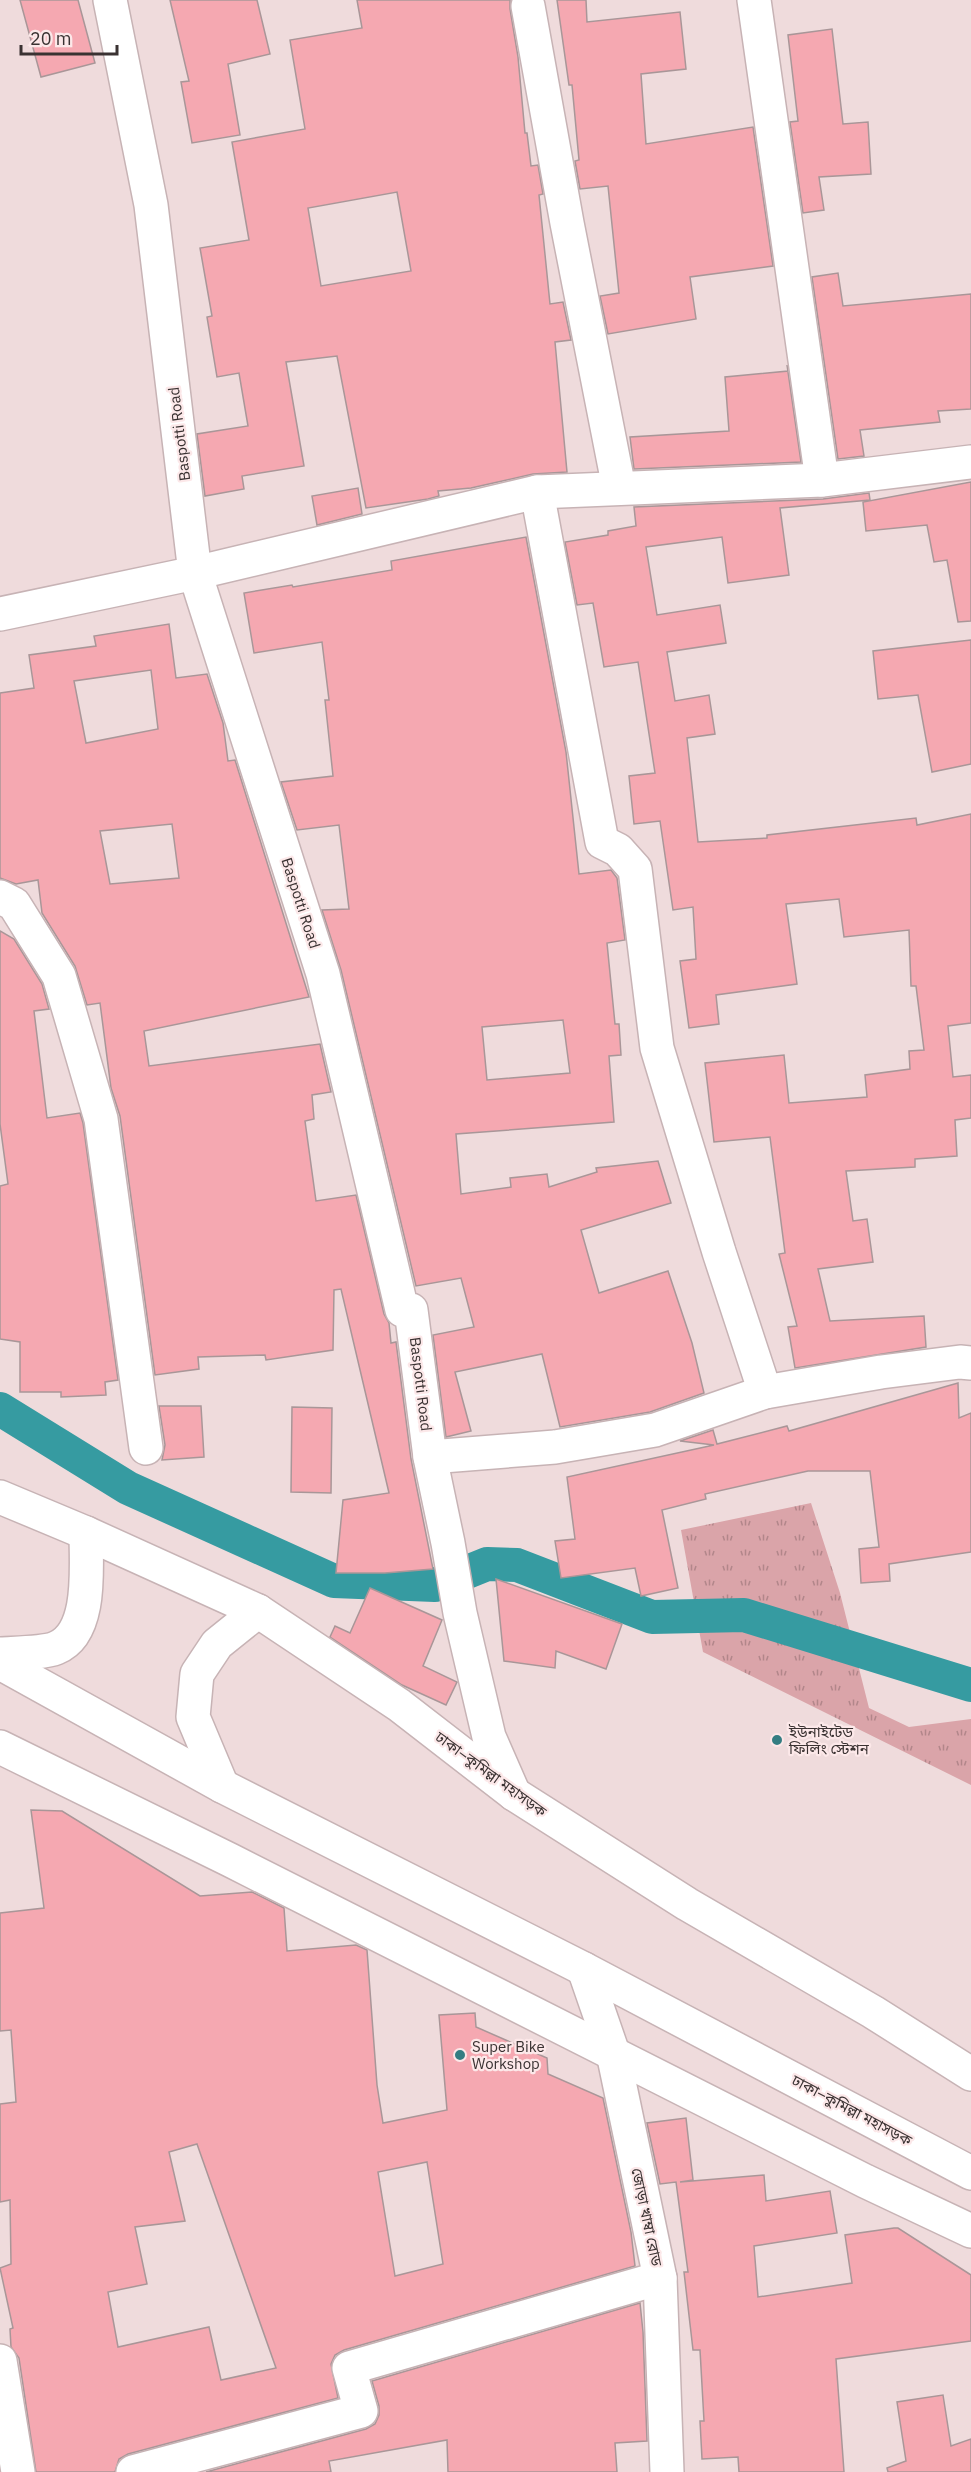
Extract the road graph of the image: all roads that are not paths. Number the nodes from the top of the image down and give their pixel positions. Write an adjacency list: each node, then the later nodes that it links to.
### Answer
1 (110, 0): 8 (main road, Baspotti Road)
2 (754, 0): 5 (main road)
3 (528, 6): 6 (main road)
4 (971, 462): 5 (main road)
5 (822, 480): 6 (main road)
6 (619, 488): 7 (main road)
7 (537, 492): 8 (main road); 12 (main road)
8 (195, 573): 9 (main road); 14 (main road, Baspotti Road)
9 (0, 614)
10 (0, 897): 13 (main road)
11 (971, 1363): 12 (main road)
12 (765, 1392): 14 (main road)
13 (146, 1449)
14 (430, 1456): 22 (main road, Baspotti Road)
15 (0, 1497): 16 (main road, ঢাকা–কুমিল্লা মহাসড়ক)
16 (86, 1533): 17 (main road, ঢাকা–কুমিল্লা মহাসড়ক); 18 (main road)
17 (258, 1611): 21 (main road); 22 (main road, ঢাকা–কুমিল্লা মহাসড়ক)
18 (0, 1654)
19 (0, 1663): 21 (main road, ঢাকা–কুমিল্লা মহাসড়ক)
20 (0, 1747): 24 (main road)
21 (222, 1786): 23 (main road, ঢাকা–কুমিল্লা মহাসড়ক)
22 (514, 1794): 25 (main road, ঢাকা–কুমিল্লা মহাসড়ক)
23 (584, 1969): 24 (main road, জোড়া খাম্বা রোড); 26 (main road, ঢাকা–কুমিল্লা মহাসড়ক)
24 (613, 2053): 27 (main road); 28 (main road, জোড়া খাম্বা রোড)
25 (971, 2074)
26 (971, 2173)
27 (971, 2231)
28 (660, 2278): 31 (main road); 32 (main road, জোড়া খাম্বা রোড)
29 (0, 2361): 30 (main road)
30 (18, 2472)
31 (133, 2472)
32 (667, 2472)

